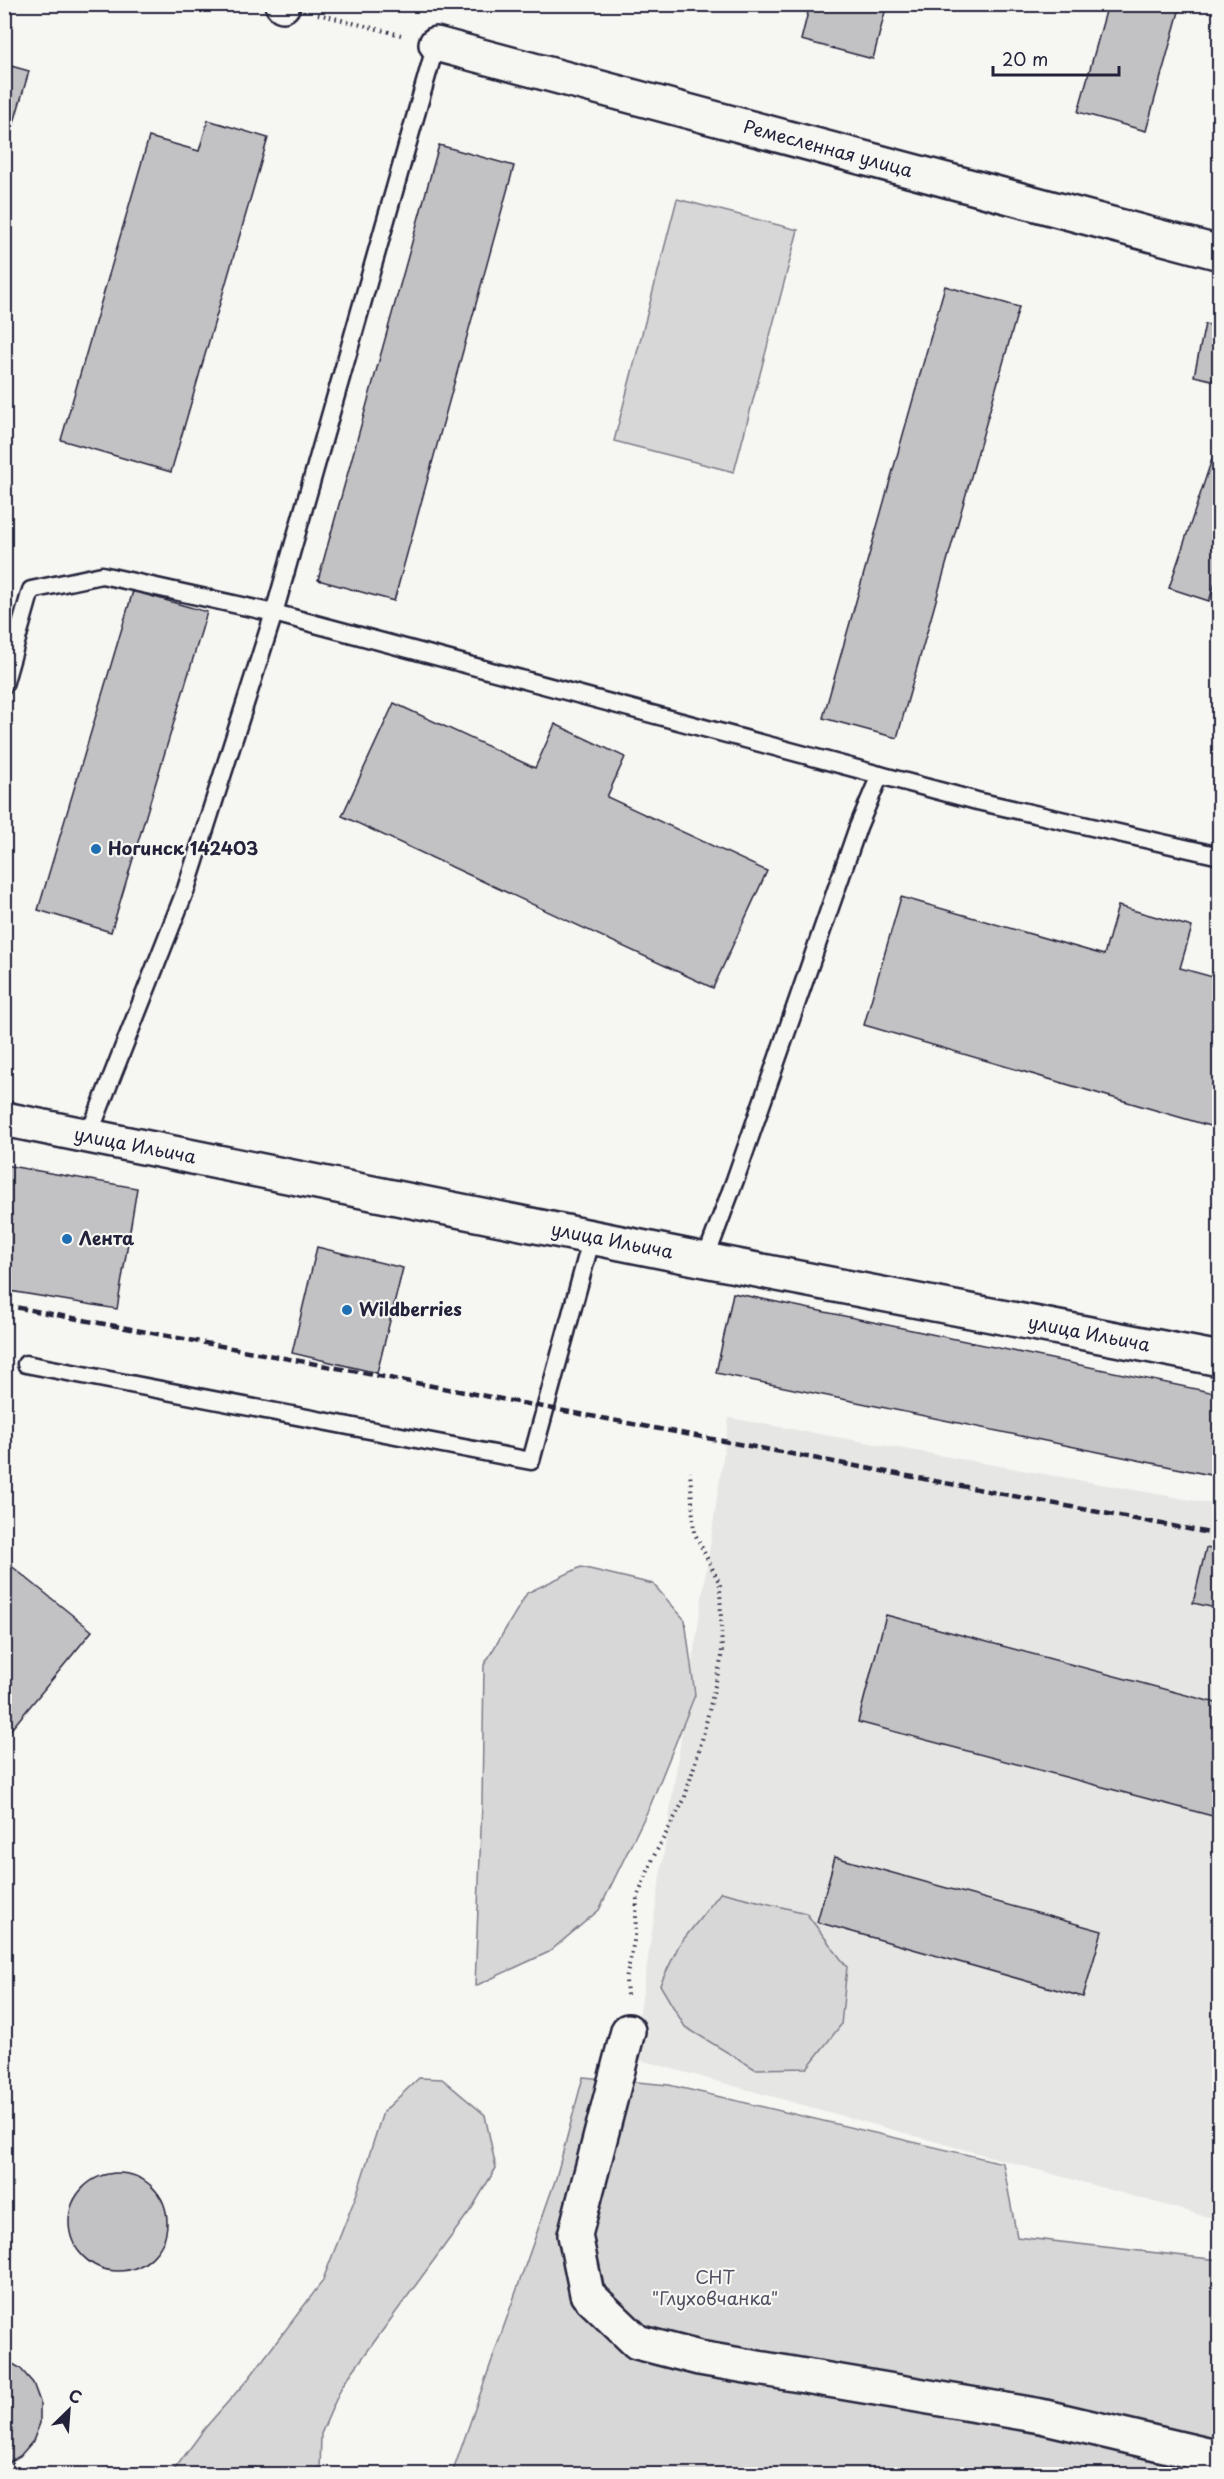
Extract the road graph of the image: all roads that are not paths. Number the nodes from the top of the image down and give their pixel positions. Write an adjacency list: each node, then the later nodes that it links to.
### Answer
1 (436, 44): 2 (street, Ремесленная улица); 3 (lane)
2 (1220, 253)
3 (274, 613): 4 (lane); 5 (lane); 8 (lane)
4 (4, 685)
5 (880, 775): 6 (lane); 10 (lane)
6 (1220, 856)
7 (4, 1119): 8 (street, улица Ильича)
8 (88, 1137): 9 (street, улица Ильича)
9 (592, 1237): 10 (street, улица Ильича); 12 (lane)
10 (705, 1260): 11 (street, улица Ильича)
11 (1220, 1359)
12 (26, 1364)
13 (628, 2031): 14 (street)
14 (1220, 2458)

